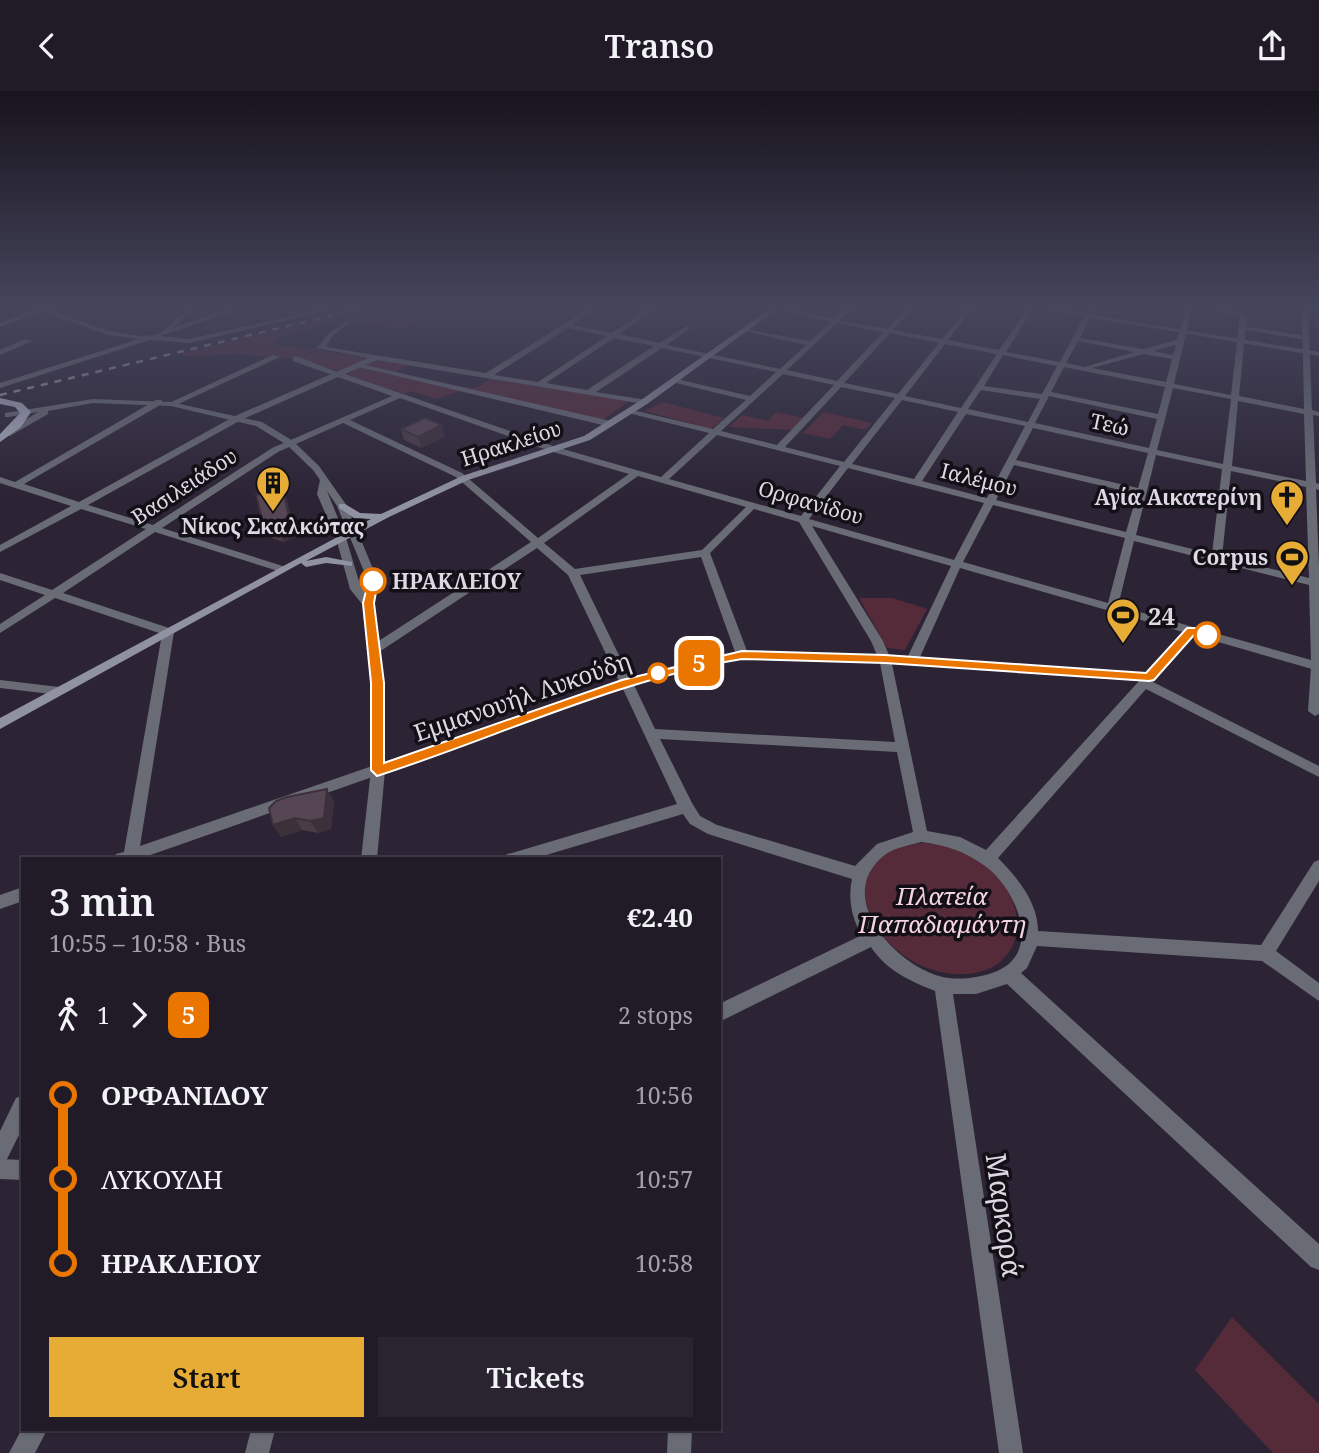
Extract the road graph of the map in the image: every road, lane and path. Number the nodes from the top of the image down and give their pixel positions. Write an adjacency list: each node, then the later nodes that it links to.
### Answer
1 (42, 373): 27 (street)
2 (240, 373): 39 (street)
3 (334, 373): 21 (street, Ορφανίδου)
4 (341, 373): 21 (street)
5 (391, 373): 48 (street)
6 (465, 373): 22 (street)
7 (492, 373): 22 (street)
8 (557, 373): 24 (street)
9 (619, 373): 29 (street)
10 (685, 373): 23 (main road, Ηρακλείου)
11 (781, 373): 34 (street)
12 (790, 373): 25 (street, Τεώ)
13 (850, 373): 25 (street)
14 (919, 373): 32 (street)
15 (987, 373): 28 (street)
16 (1058, 373): 31 (street)
17 (1102, 373): 26 (street)
18 (1173, 373): 26 (street)
19 (1238, 373): 33 (street)
20 (1309, 373): 44 (street)
21 (338, 374): 30 (street, Ορφανίδου); 46 (street)
22 (487, 376): 24 (street)
23 (675, 380): 34 (street); 37 (main road, Ηρακλείου)
24 (540, 384): 29 (street)
25 (839, 384): 32 (street, Τεώ); 54 (street)
26 (1169, 385): 33 (street); 45 (street)
27 (0, 386)
28 (978, 387): 31 (street); 41 (street)
29 (590, 392): 37 (street)
30 (400, 395): 47 (street, Βασιλειάδου); 53 (street, Ορφανίδου)
31 (1045, 395): 45 (street); 49 (street)
32 (900, 397): 41 (street, Τεώ); 57 (street)
33 (1236, 398): 44 (street); 58 (street)
34 (752, 399): 51 (street)
35 (0, 401): 40 (main road)
36 (159, 402): 38 (street); 39 (street); 40 (street); 65 (street)
37 (644, 402): 42 (main road, Ηρακλείου)
38 (68, 404): 40 (street); 50 (street)
39 (171, 404): 46 (street)
40 (25, 410): 43 (street); 50 (main road)
41 (963, 410): 49 (street, Τεώ); 64 (street)
42 (631, 411): 48 (main road, Ηρακλείου); 51 (street, Ιαλέμου)
43 (5, 412): 50 (main road)
44 (1314, 413): 66 (street)
45 (1161, 417): 55 (street)
46 (238, 418): 52 (street); 70 (street)
47 (343, 420): 52 (street, Βασιλειάδου); 60 (street)
48 (611, 424): 53 (main road, Ηρακλείου)
49 (1029, 425): 55 (street, Τεώ); 56 (street)
50 (2, 433)
51 (715, 434): 54 (street, Ιαλέμου); 62 (street)
52 (290, 443): 63 (street); 75 (street, Βασιλειάδου)
53 (554, 449): 59 (street, Ορφανίδου); 60 (main road, Ηρακλείου)
54 (778, 449): 57 (street, Ιαλέμου)
55 (1152, 451): 58 (street, Τεώ); 67 (street)
56 (1010, 461): 67 (street); 69 (street)
57 (846, 465): 64 (street, Ιαλέμου); 74 (street)
58 (1228, 468): 66 (street, Τεώ); 82 (street)
59 (636, 473): 62 (street, Ορφανίδου); 79 (street)
60 (461, 479): 68 (main road, Ηρακλείου); 79 (street)
61 (0, 480): 65 (street)
62 (663, 480): 72 (street, Ορφανίδου)
63 (324, 481): 71 (street); 78 (street)
64 (916, 483): 69 (street, Ιαλέμου)
65 (16, 485): 70 (street)
66 (1315, 487): 89 (street)
67 (1142, 492): 77 (street)
68 (432, 494): 73 (main road, Ηρακλείου); 76 (main road, Ηρακλείου)
69 (989, 502): 77 (street, Ιαλέμου); 85 (street)
70 (80, 505): 75 (street); 80 (street)
71 (342, 506): 73 (main road); 76 (street)
72 (752, 506): 74 (street, Ορφανίδου); 81 (street)
73 (386, 515): 76 (main road, Ηρακλείου)
74 (803, 520): 85 (street, Ορφανίδου); 99 (street)
75 (153, 528): 86 (street); 90 (street, Βασιλειάδου)
76 (355, 534): 78 (main road, Ηρακλείου); 92 (street)
77 (1130, 537): 82 (street, Ιαλέμου); 93 (street)
78 (342, 541): 83 (main road, Ηρακλείου); 84 (street); 86 (main road, Ηρακλείου)
79 (537, 543): 87 (street); 97 (street)
80 (0, 549)
81 (705, 553): 87 (street); 98 (street)
82 (1217, 558): 89 (street, Ιαλέμου)
83 (306, 563): 84 (main road); 91 (main road, Ηρακλείου)
84 (348, 564): 92 (street)
85 (957, 564): 93 (street, Ορφανίδου); 100 (street)
86 (282, 569): 91 (main road, Ηρακλείου)
87 (573, 573): 103 (street)
88 (0, 576): 90 (street)
89 (1317, 583): 101 (street)
90 (54, 593): 94 (street, Βασιλειάδου); 96 (street)
91 (242, 593): 96 (main road, Ηρακλείου)
92 (368, 603): 97 (street)
93 (1112, 608): 95 (street, Ορφανίδου)
94 (0, 629)
95 (1191, 631): 101 (street, Ορφανίδου); 102 (street)
96 (168, 632): 105 (main road, Ηρακλείου); 114 (street)
97 (375, 649): 110 (street)
98 (742, 655): 99 (street, Εμμανουήλ Λυκούδη); 103 (street, Εμμανουήλ Λυκούδη)
99 (885, 659): 100 (street, Εμμανουήλ Λυκούδη); 109 (street)
100 (912, 661): 102 (street, Εμμανουήλ Λυκούδη)
101 (1318, 667): 106 (street)
102 (1147, 680): 111 (street); 118 (street)
103 (627, 683): 108 (street); 110 (street, Εμμανουήλ Λυκούδη)
104 (0, 684): 105 (street)
105 (59, 691): 107 (main road, Ηρακλείου)
106 (1315, 711)
107 (0, 724)
108 (652, 734): 109 (street); 112 (street)
109 (902, 747): 113 (street)
110 (377, 770): 115 (street, Εμμανουήλ Λυκούδη); 116 (street)
111 (1319, 772)
112 (686, 807): 117 (street); 120 (street)
113 (921, 837): 118 (street); 120 (street)
114 (127, 857)
115 (130, 857)
116 (369, 857)
117 (519, 857)
118 (988, 859): 123 (street)
119 (1319, 867): 125 (street)
120 (858, 874): 124 (street)
121 (21, 895): 122 (street)
122 (0, 902)
123 (1031, 938): 125 (street); 126 (street)
124 (871, 939): 127 (street); 129 (street)
125 (1265, 953): 128 (street)
126 (1009, 974): 127 (street); 134 (street)
127 (943, 986): 141 (street, Μαρκορά)
128 (1319, 993)
129 (721, 1012)
130 (21, 1109): 131 (street)
131 (0, 1152)
132 (0, 1169): 133 (street)
133 (21, 1170)
134 (1319, 1259)
135 (34, 1431): 138 (street)
136 (262, 1431): 139 (street)
137 (680, 1431): 140 (street)
138 (21, 1453)
139 (257, 1453)
140 (679, 1453)
141 (1011, 1453)

